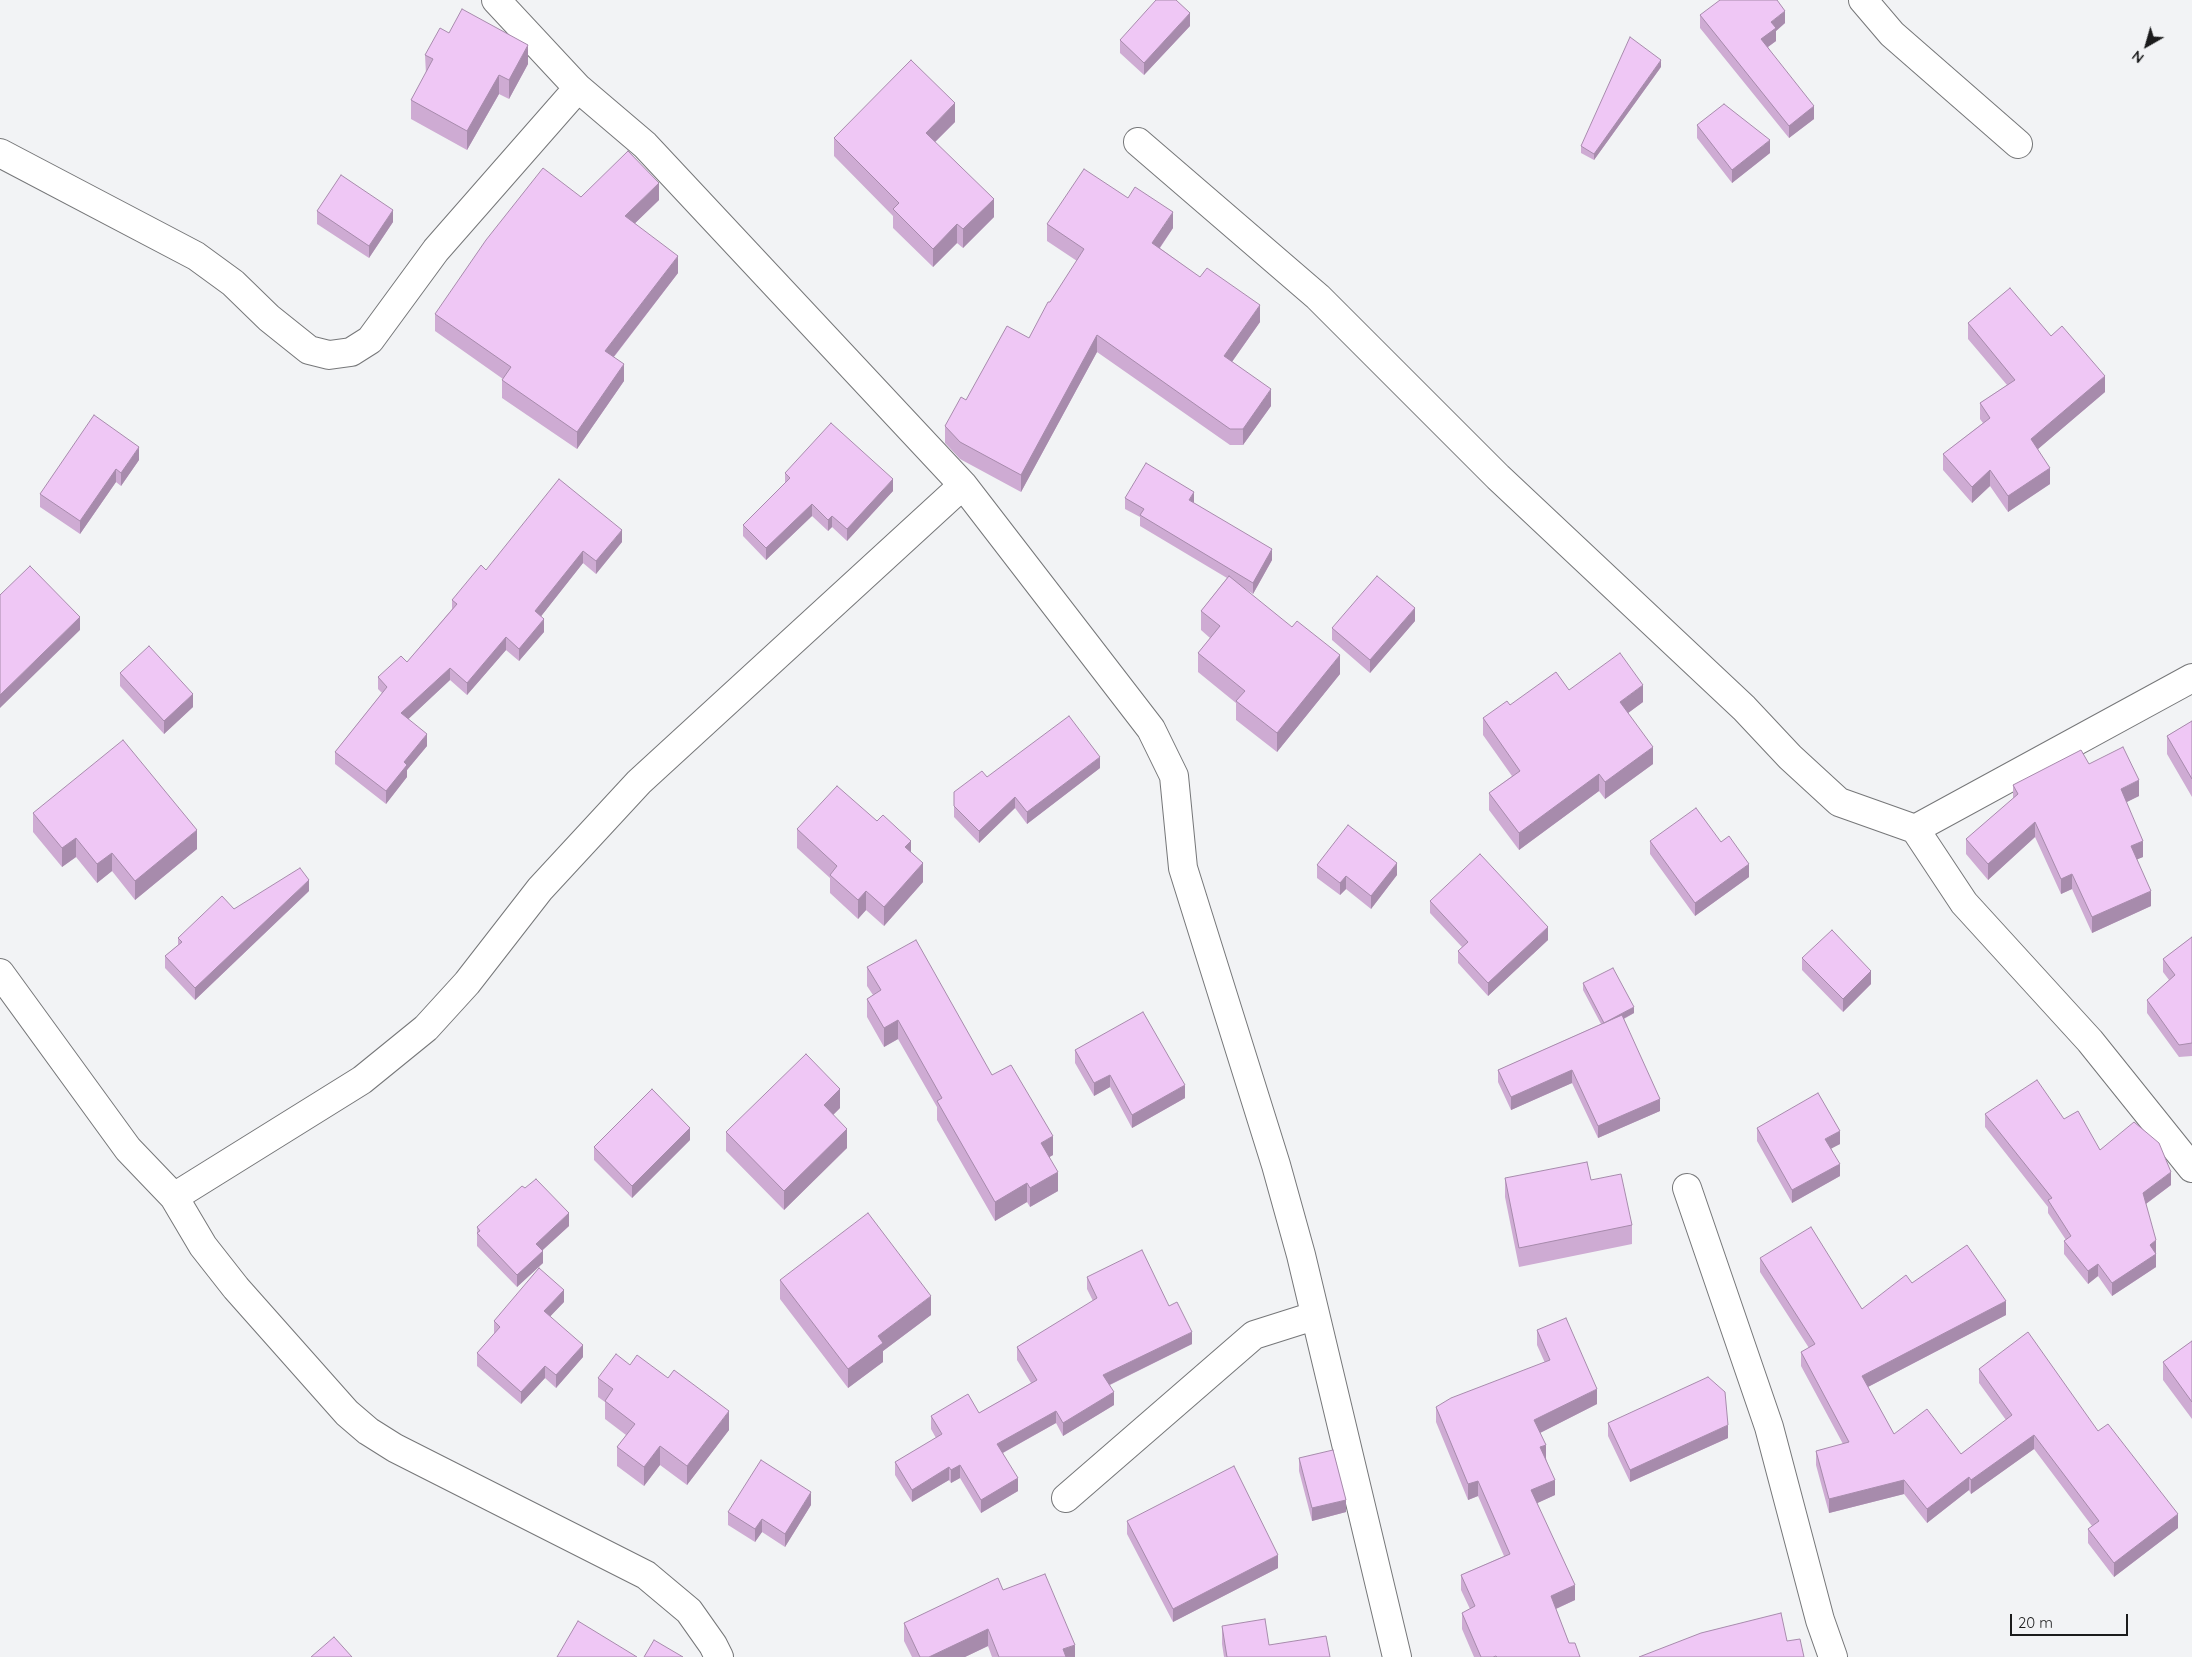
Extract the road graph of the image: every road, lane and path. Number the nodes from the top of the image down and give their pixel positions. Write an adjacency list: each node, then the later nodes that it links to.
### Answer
1 (496, 0): 3 (street)
2 (1863, 0): 5 (street)
3 (578, 88): 6 (street); 7 (street)
4 (1138, 142): 9 (street)
5 (2018, 144)
6 (0, 153)
7 (962, 485): 13 (street); 14 (street)
8 (2192, 678): 9 (street)
9 (1915, 830): 11 (street)
10 (0, 973): 13 (street)
11 (2192, 1168)
12 (1688, 1188): 18 (street)
13 (174, 1197): 16 (street)
14 (1314, 1316): 15 (street); 17 (street)
15 (1066, 1498)
16 (719, 1657)
17 (1397, 1657)
18 (1833, 1657)

